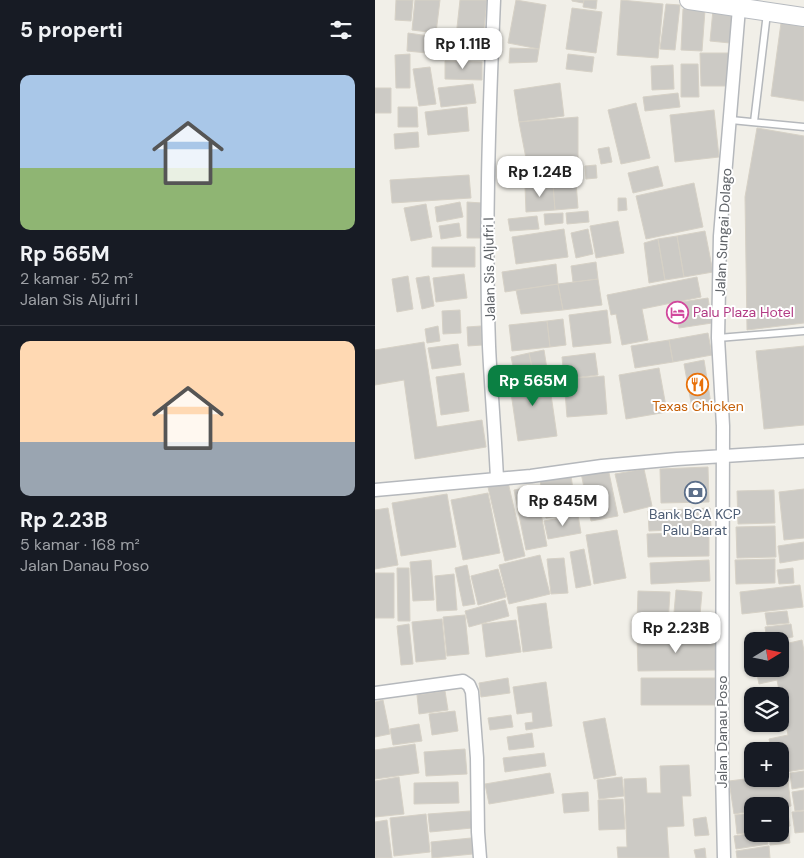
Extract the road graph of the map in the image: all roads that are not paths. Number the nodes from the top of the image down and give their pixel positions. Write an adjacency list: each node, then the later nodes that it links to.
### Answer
1 (495, 0): 13 (street, Jalan Sis Aljufri I)
2 (689, 0): 3 (main road)
3 (739, 8): 4 (main road); 6 (street, Jalan Sungai Dolago)
4 (767, 12): 5 (main road); 7 (lane)
5 (804, 17)
6 (731, 120): 7 (lane); 10 (street, Jalan Sungai Dolago)
7 (754, 122): 8 (lane)
8 (804, 126)
9 (804, 331): 10 (lane)
10 (718, 338): 12 (street, Jalan Sungai Dolago)
11 (804, 450): 12 (street)
12 (723, 456): 13 (street); 17 (street, Jalan Danau Poso)
13 (497, 479): 14 (street)
14 (375, 490)
15 (375, 693): 16 (street)
16 (480, 858)
17 (724, 858)

